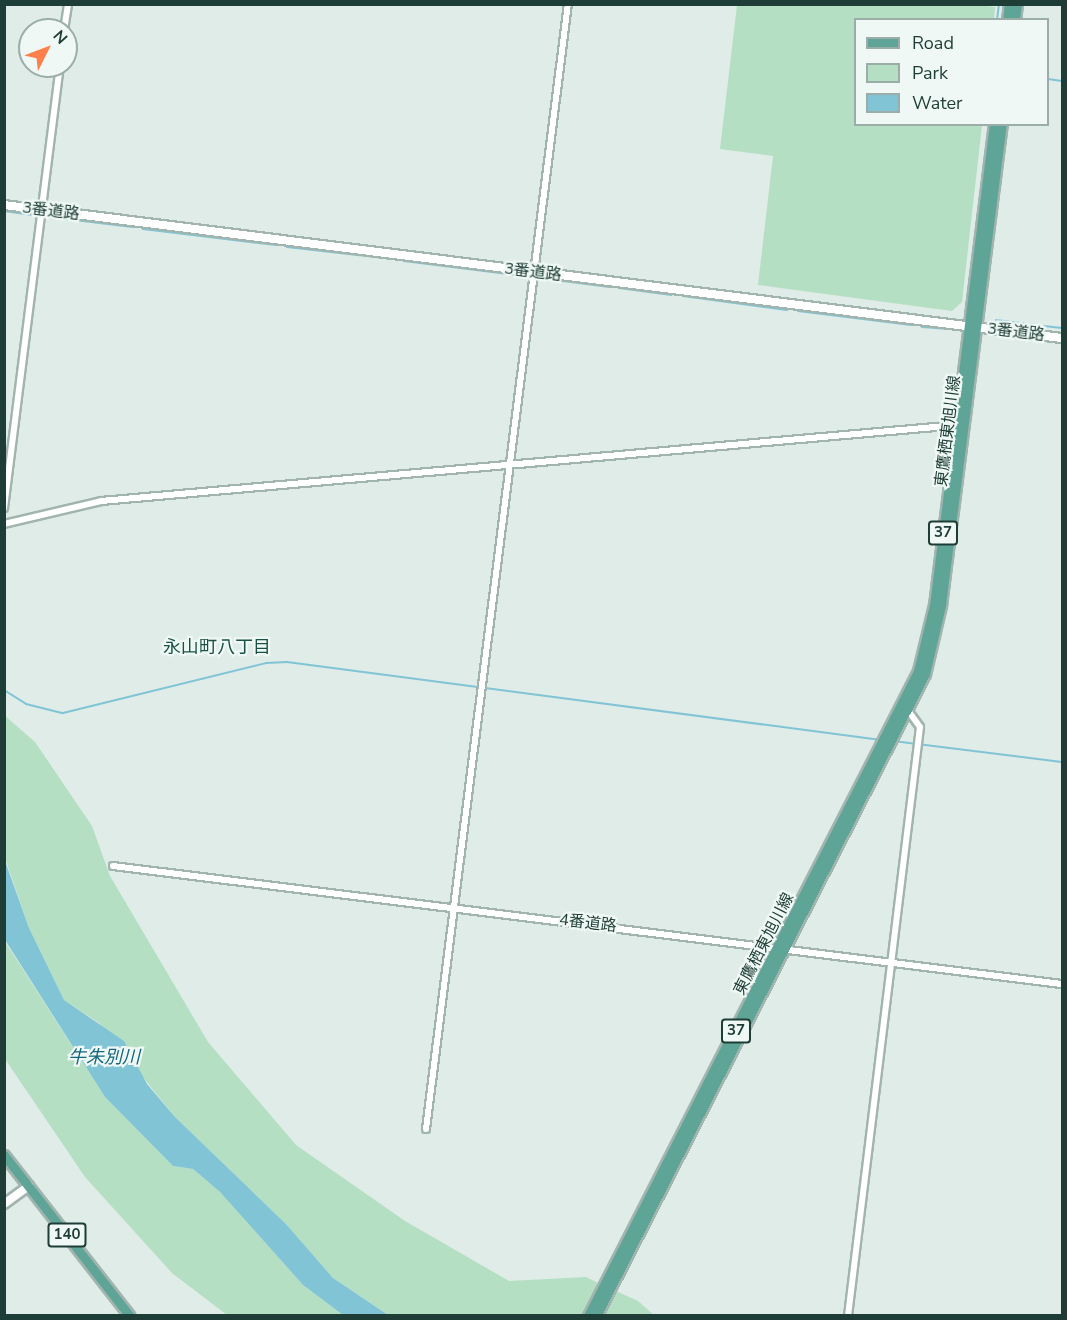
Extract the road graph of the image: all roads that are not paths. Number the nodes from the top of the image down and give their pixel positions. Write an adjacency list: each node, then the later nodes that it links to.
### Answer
1 (568, 4): 7 (street)
2 (58, 78): 6 (street)
3 (994, 126): 8 (main road, 東鷹栖東旭川線 / 37)
4 (1002, 126): 8 (main road, 東鷹栖東旭川線 / 37)
5 (4, 205): 6 (street, 3番道路)
6 (41, 210): 7 (street, 3番道路); 12 (street)
7 (535, 272): 8 (street, 3番道路); 11 (street)
8 (972, 326): 9 (street, 3番道路); 10 (main road, 東鷹栖東旭川線 / 37)
9 (1062, 338)
10 (960, 424): 11 (street); 14 (main road, 東鷹栖東旭川線 / 37)
11 (511, 465): 13 (street); 16 (street)
12 (4, 508)
13 (4, 524)
14 (906, 708): 17 (main road, 東鷹栖東旭川線 / 37); 18 (street)
15 (113, 866): 16 (street, 4番道路)
16 (454, 905): 17 (street, 4番道路); 20 (street)
17 (783, 948): 18 (street, 4番道路); 25 (main road, 東鷹栖東旭川線 / 37); 26 (main road, 東鷹栖東旭川線 / 37)
18 (890, 962): 19 (street, 4番道路); 27 (street)
19 (1062, 984)
20 (426, 1129)
21 (4, 1155): 22 (main road, 140)
22 (29, 1186): 23 (street); 24 (main road, 140)
23 (4, 1204)
24 (130, 1316)
25 (588, 1316)
26 (596, 1316)
27 (848, 1316)

